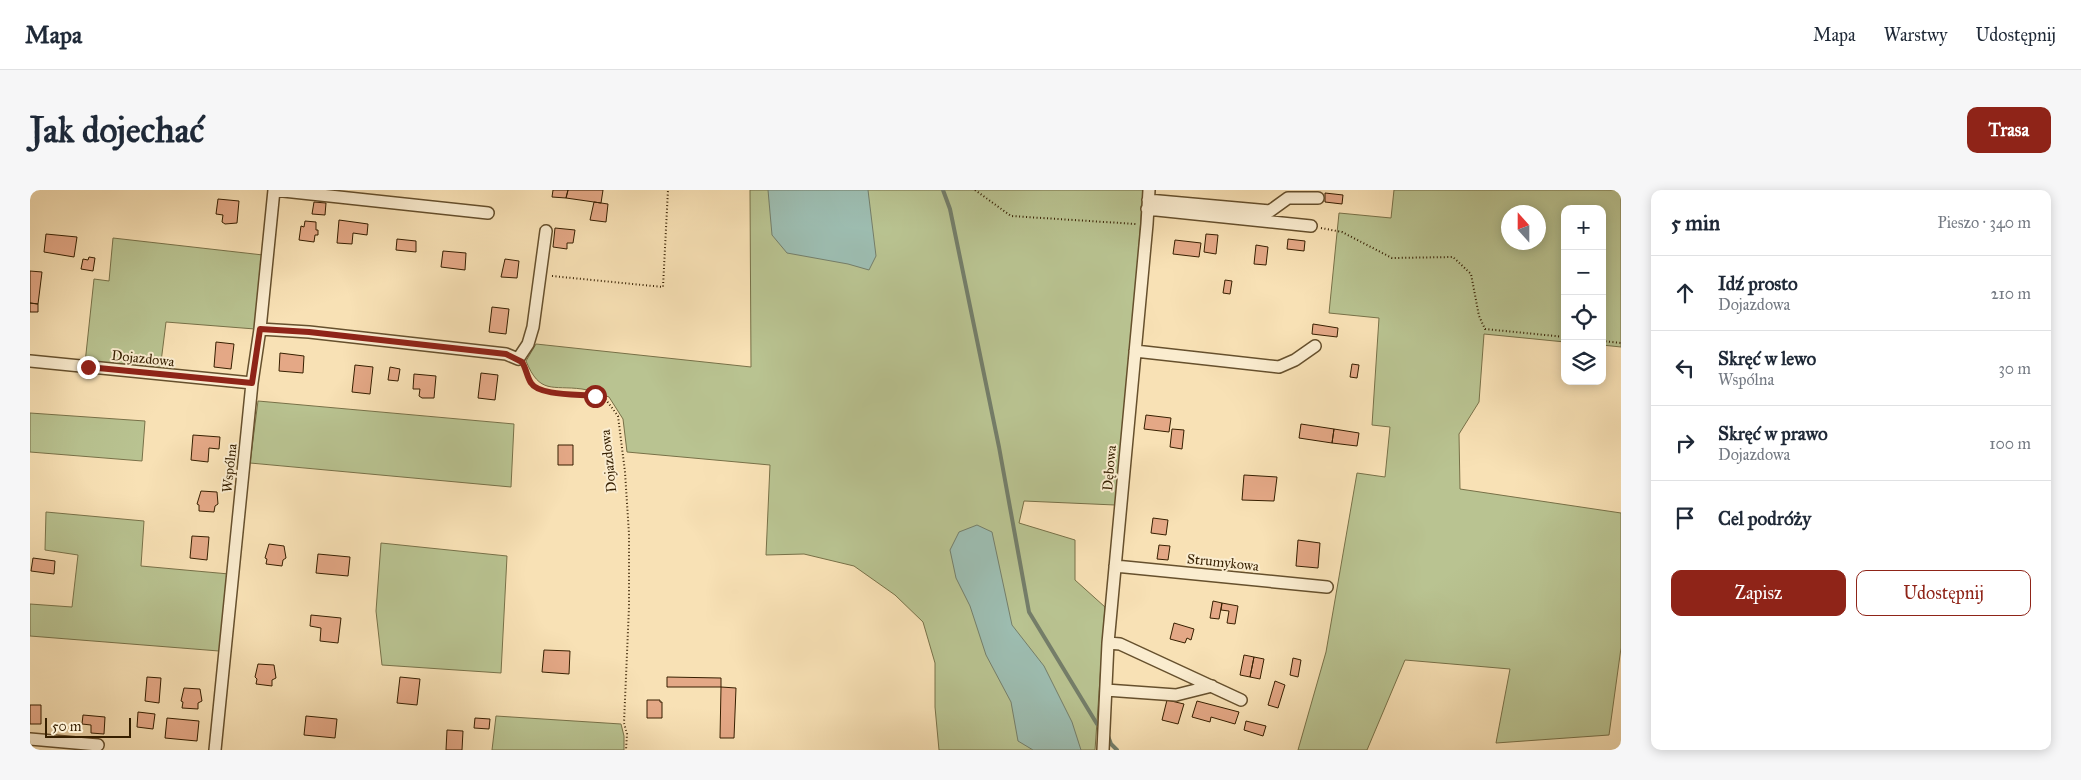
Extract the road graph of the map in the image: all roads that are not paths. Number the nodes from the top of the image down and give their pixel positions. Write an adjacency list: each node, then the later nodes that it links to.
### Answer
1 (274, 190): 4 (street); 7 (street, Wspólna)
2 (1318, 198): 3 (street)
3 (1148, 199): 5 (street); 9 (street, Dębowa)
4 (488, 213)
5 (1311, 226)
6 (546, 231): 7 (street)
7 (260, 329): 11 (street, Wspólna)
8 (1314, 346): 9 (street)
9 (1135, 351): 12 (street, Dębowa)
10 (30, 361): 11 (street, Dojazdowa)
11 (252, 383): 20 (street, Wspólna)
12 (1115, 566): 13 (street, Strumykowa); 14 (street, Dębowa)
13 (1327, 587)
14 (1108, 643): 15 (street); 16 (street, Dębowa)
15 (1212, 686): 16 (street); 17 (street)
16 (1106, 690): 21 (street, Dębowa)
17 (1241, 700)
18 (30, 739): 19 (street)
19 (98, 745)
20 (216, 750)
21 (1102, 750)

